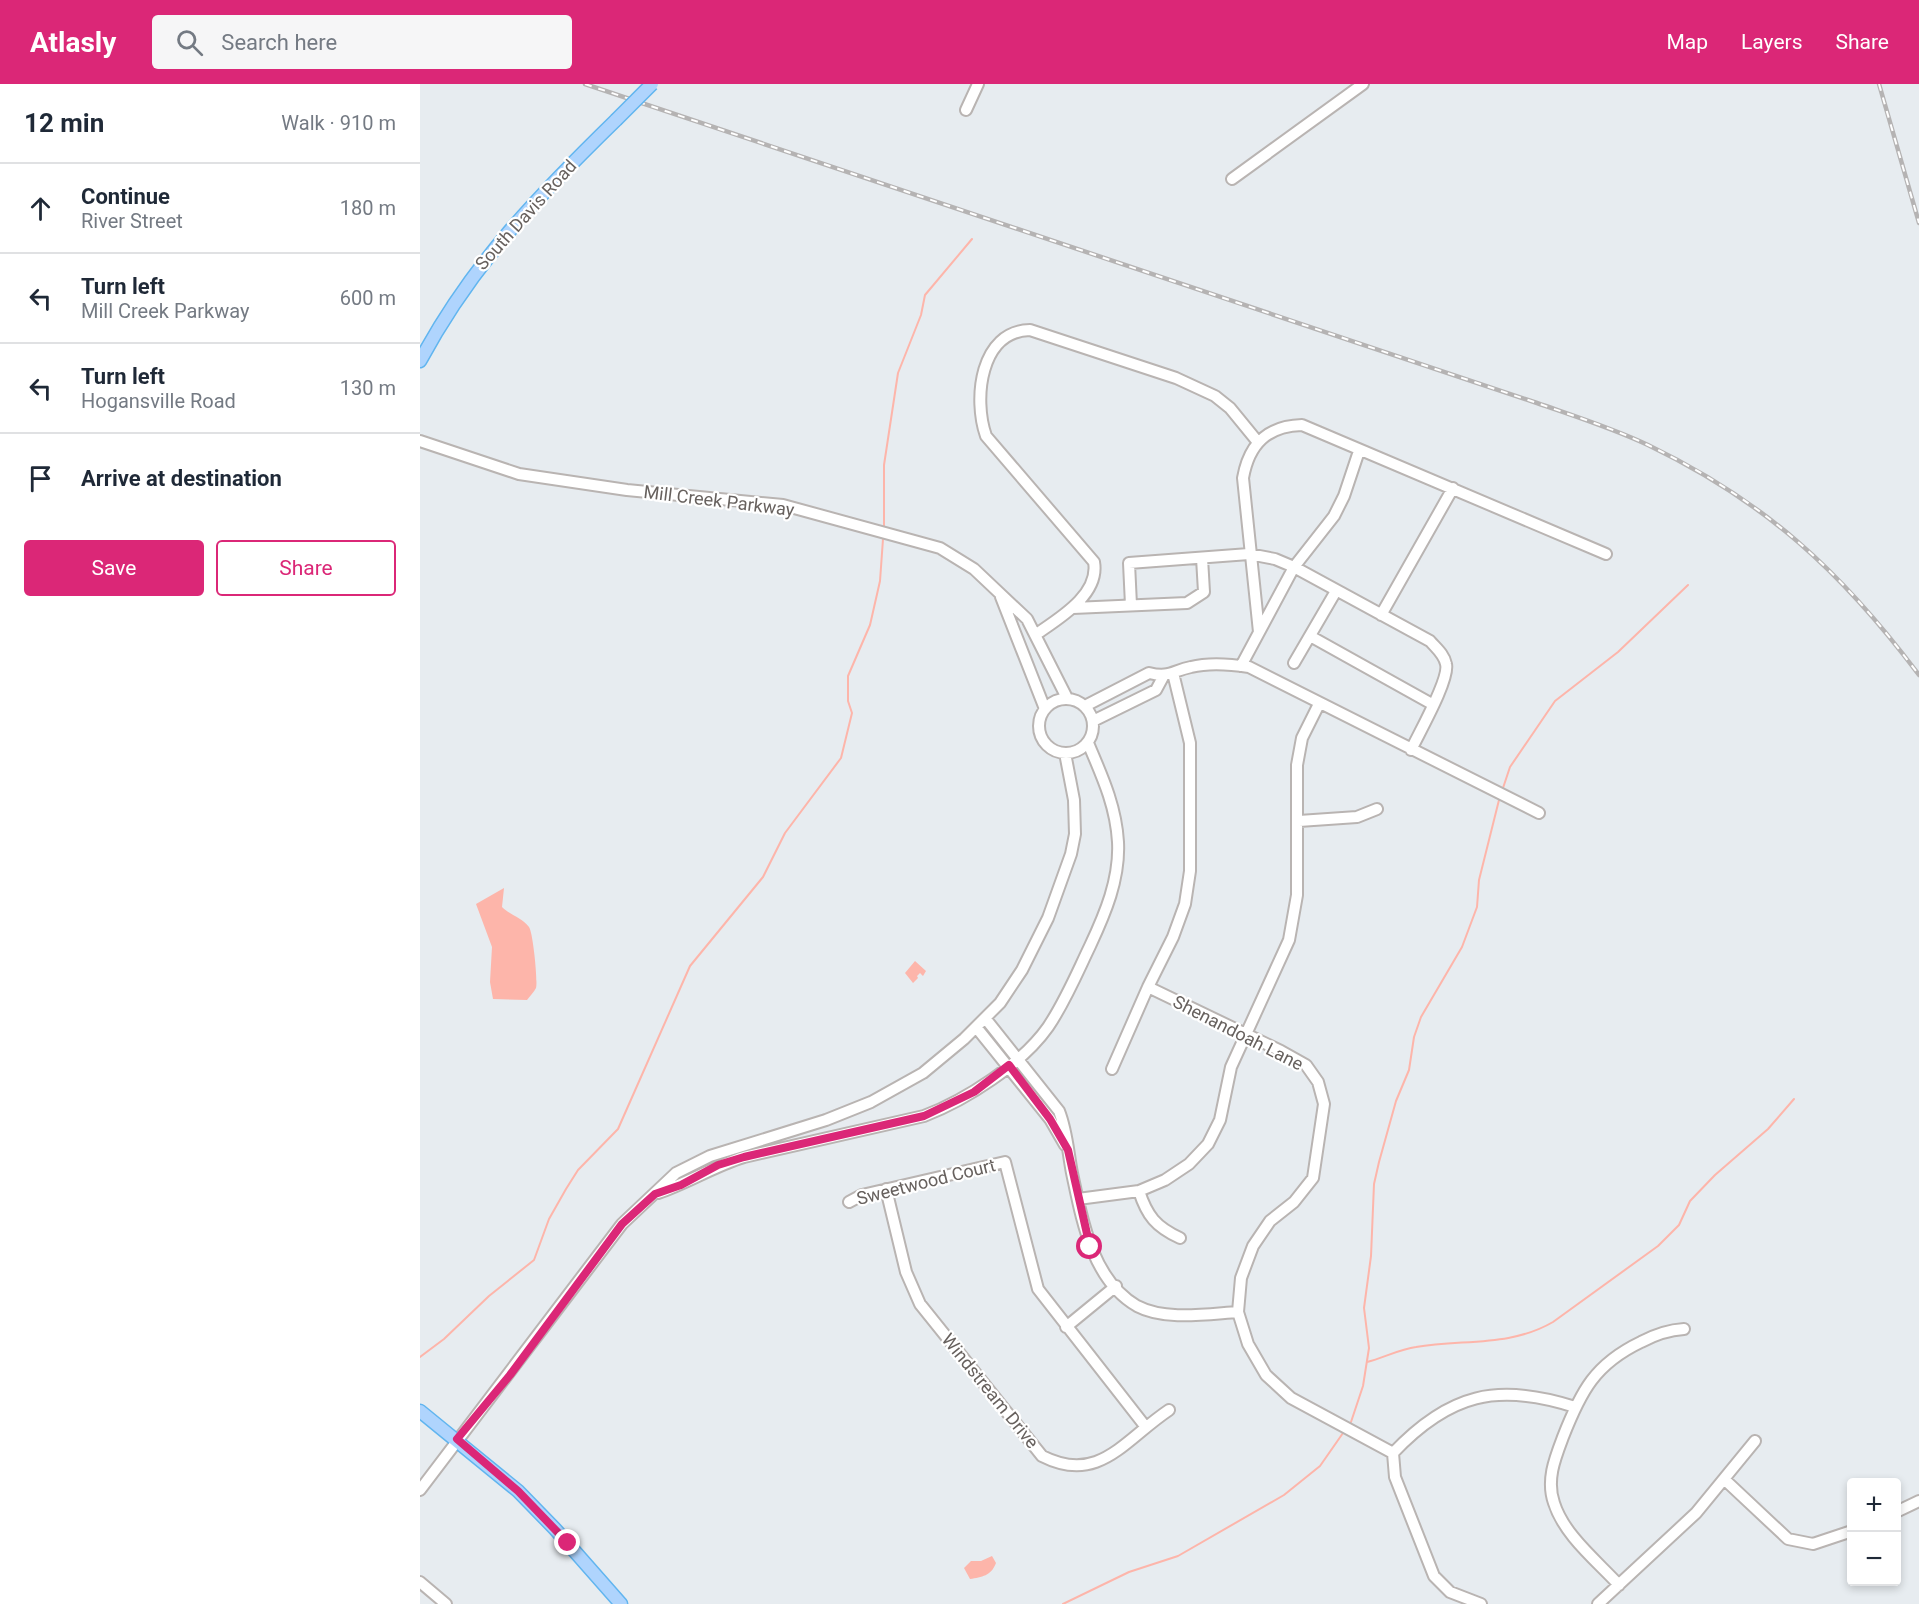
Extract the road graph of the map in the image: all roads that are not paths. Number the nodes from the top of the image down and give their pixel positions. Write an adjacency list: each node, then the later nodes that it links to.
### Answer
1 (652, 84): 6 (main road, South Davis Road, bridge)
2 (978, 84): 4 (street)
3 (1363, 84): 5 (street)
4 (966, 110)
5 (1232, 179)
6 (420, 361)
7 (420, 441): 16 (street, Mill Creek Parkway)
8 (1257, 441): 9 (street); 11 (street); 18 (street)
9 (1359, 451): 10 (street); 14 (street)
10 (1453, 488): 12 (street); 19 (street)
11 (1250, 554): 13 (street); 14 (street); 20 (street)
12 (1606, 554)
13 (1202, 558): 17 (street); 17 (street)
14 (1294, 567): 15 (street); 20 (street)
15 (1336, 591): 19 (street); 22 (street)
16 (1001, 597): 21 (street, Mill Creek Parkway); 30 (street)
17 (1131, 606): 18 (street)
18 (1073, 608): 21 (street)
19 (1381, 615): 28 (street)
20 (1259, 632): 24 (street)
21 (1035, 636): 26 (street, Mill Creek Parkway)
22 (1310, 636): 23 (street); 28 (street)
23 (1294, 663)
24 (1241, 666): 25 (street); 27 (street)
25 (1168, 675): 29 (street); 31 (street); 38 (street)
26 (1067, 699): 29 (street); 30 (street)
27 (1319, 704): 33 (street); 37 (street)
28 (1432, 704): 33 (street)
29 (1085, 706): 31 (street)
30 (1045, 709): 34 (street)
31 (1093, 722): 32 (street)
32 (1088, 743): 34 (street); 42 (street)
33 (1411, 750): 36 (street)
34 (1065, 753): 39 (street)
35 (1377, 809): 37 (street)
36 (1539, 813)
37 (1299, 821): 41 (street)
38 (1148, 987): 41 (street, Shenandoah Lane); 43 (street)
39 (985, 1018): 40 (street); 42 (street)
40 (976, 1027): 42 (street); 46 (street)
41 (1247, 1034): 45 (street); 51 (street, Shenandoah Lane)
42 (1013, 1061): 46 (street); 47 (street)
43 (1112, 1069)
44 (886, 1189): 48 (street, Sweetwood Court); 52 (street, Sweetwood Court); 57 (street, Windstream Drive)
45 (1139, 1191): 47 (street); 49 (street)
46 (655, 1194): 58 (street)
47 (1078, 1199): 50 (street)
48 (849, 1202)
49 (1180, 1238)
50 (1116, 1286): 51 (street); 52 (street)
51 (1238, 1312): 60 (street)
52 (1066, 1327): 57 (street, Sweetwood Court)
53 (1684, 1329): 54 (street)
54 (1575, 1407): 60 (street); 67 (street)
55 (420, 1410): 58 (main road)
56 (1169, 1410): 57 (street, Windstream Drive)
57 (1145, 1426)
58 (457, 1439): 62 (street); 69 (main road)
59 (1755, 1441): 61 (street)
60 (1393, 1453): 70 (street)
61 (1724, 1479): 65 (street); 67 (street)
62 (420, 1490)
63 (1919, 1501): 64 (street)
64 (1901, 1510)
65 (1848, 1532)
66 (420, 1582): 68 (street)
67 (1619, 1585): 71 (street)
68 (446, 1604)
69 (621, 1604)
70 (1481, 1604)
71 (1598, 1604)

